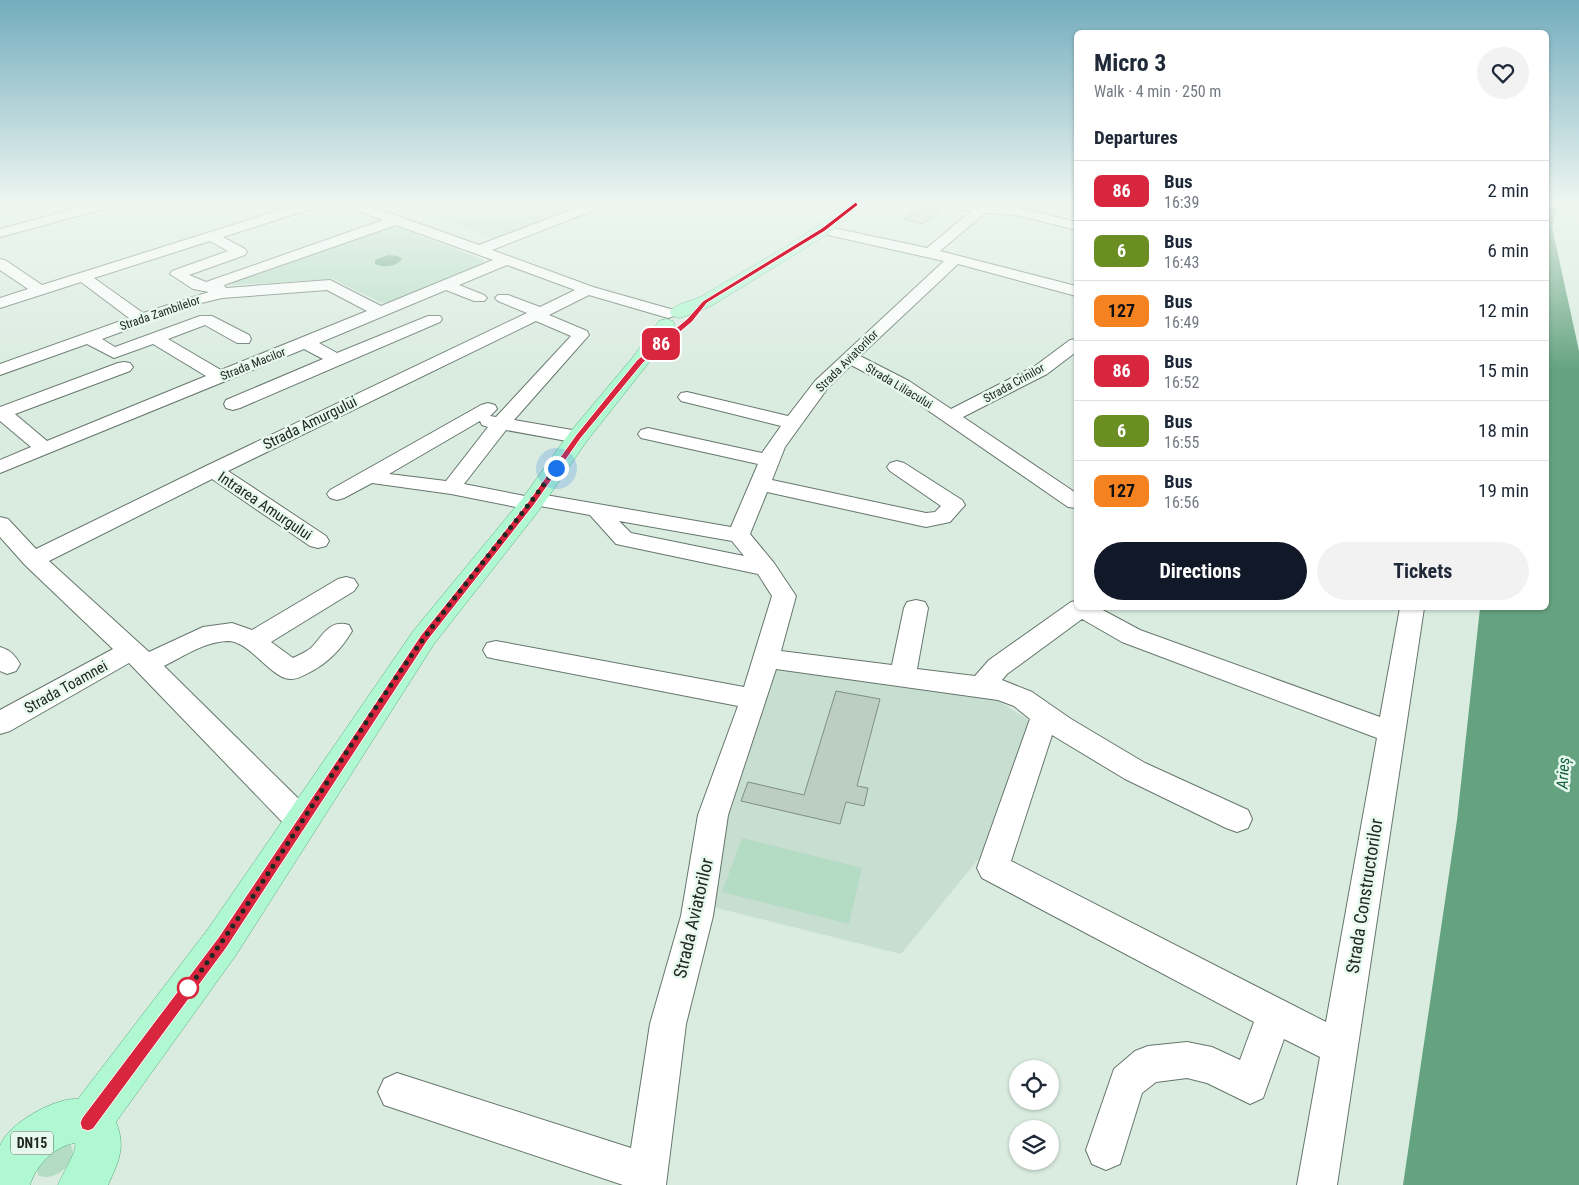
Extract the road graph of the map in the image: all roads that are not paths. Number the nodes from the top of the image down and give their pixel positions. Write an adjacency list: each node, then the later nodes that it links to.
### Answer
1 (138, 259): 9 (street)
2 (219, 259): 12 (street)
3 (293, 259): 12 (street)
4 (776, 259): 22 (main road)
5 (955, 259): 28 (street, Strada Aviatorilor)
6 (956, 259): 14 (street)
7 (507, 260): 10 (street, Strada Macilor); 13 (street)
8 (0, 263): 11 (street)
9 (83, 277): 11 (street); 20 (street)
10 (446, 285): 15 (street); 18 (street, Strada Macilor)
11 (40, 290): 17 (street)
12 (213, 290): 18 (street, Strada Zambilelor); 20 (street, Strada Zambilelor)
13 (588, 290): 19 (street, Strada Amurgului); 22 (street)
14 (1074, 290)
15 (479, 298)
16 (503, 298): 19 (street)
17 (0, 303)
18 (380, 312): 26 (street, Strada Macilor)
19 (538, 314): 35 (street); 46 (street, Strada Amurgului)
20 (141, 319): 23 (street, Strada Zambilelor)
21 (434, 319): 29 (street)
22 (674, 319): 41 (main road)
23 (89, 338): 24 (street); 31 (street, Strada Zambilelor)
24 (155, 338): 25 (street); 32 (street)
25 (243, 339)
26 (306, 342): 29 (street); 32 (street, Strada Macilor)
27 (1074, 345): 36 (street, Strada Crinilor)
28 (848, 357): 36 (street, Strada Liliacului); 37 (street, Strada Aviatorilor)
29 (336, 360): 34 (street)
30 (124, 367): 38 (street)
31 (0, 370)
32 (220, 377): 42 (street, Strada Macilor)
33 (687, 397): 37 (street)
34 (233, 404)
35 (488, 417): 41 (street); 47 (street); 49 (street)
36 (949, 417): 52 (street)
37 (793, 423): 43 (street, Strada Aviatorilor)
38 (20, 428): 40 (street); 42 (street)
39 (648, 434): 43 (street)
40 (0, 435)
41 (578, 437): 51 (main road)
42 (45, 449): 44 (street, Strada Macilor)
43 (770, 461): 48 (street, Strada Aviatorilor)
44 (0, 467)
45 (897, 467): 48 (street)
46 (212, 470): 56 (street, Intrarea Amurgului); 57 (street, Strada Amurgului)
47 (372, 475): 49 (street); 50 (street)
48 (760, 484): 55 (street, Strada Aviatorilor)
49 (451, 488): 51 (street)
50 (337, 494)
51 (532, 501): 53 (street); 76 (main road)
52 (1074, 501)
53 (598, 510): 55 (street); 58 (street)
54 (0, 524): 57 (street)
55 (738, 536): 58 (street, Strada Aviatorilor)
56 (318, 541)
57 (33, 560): 67 (street)
58 (766, 568): 68 (street, Strada Aviatorilor)
59 (346, 585): 65 (street)
60 (916, 608): 69 (street)
61 (1077, 610): 70 (street)
62 (1084, 610): 74 (street)
63 (1412, 610): 74 (street, Strada Constructorilor)
64 (340, 631): 65 (street, Strada Toamnei)
65 (253, 641): 67 (street, Strada Toamnei)
66 (496, 650): 71 (street)
67 (139, 657): 73 (street, Strada Toamnei); 76 (street)
68 (765, 658): 69 (street); 71 (street, Strada Aviatorilor)
69 (903, 676): 70 (street)
70 (981, 687): 72 (street)
71 (754, 699): 83 (street, Strada Aviatorilor)
72 (1045, 716): 75 (street); 77 (street)
73 (0, 723)
74 (1390, 732): 78 (street, Strada Constructorilor)
75 (1237, 819)
76 (302, 822): 80 (main road)
77 (1274, 1015): 78 (street); 81 (street)
78 (1340, 1048): 85 (street, Strada Constructorilor)
79 (398, 1092): 83 (street)
80 (88, 1123): 82 (main road, DN15); 84 (main road)
81 (1106, 1150)
82 (8, 1167)
83 (646, 1179)
84 (88, 1183)
85 (1317, 1185)

